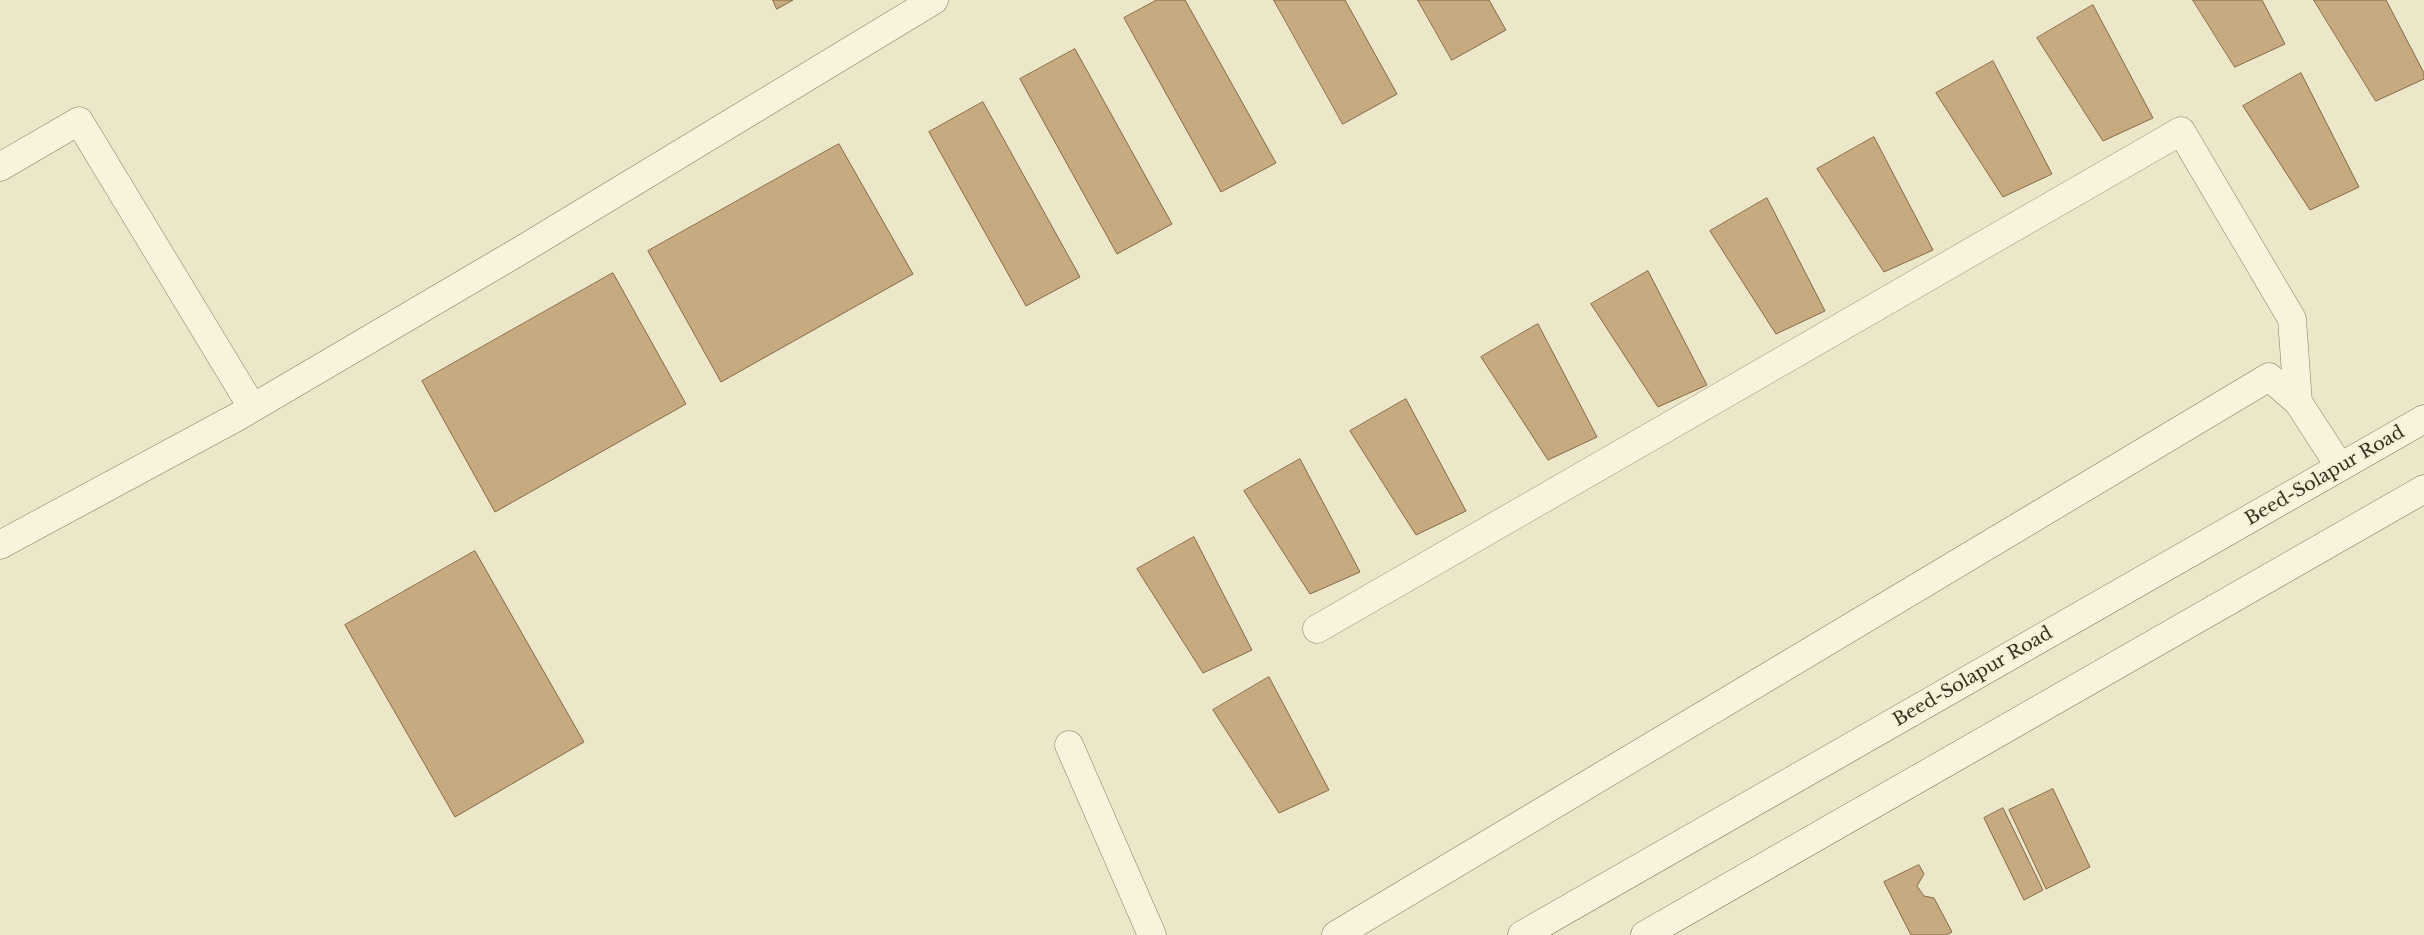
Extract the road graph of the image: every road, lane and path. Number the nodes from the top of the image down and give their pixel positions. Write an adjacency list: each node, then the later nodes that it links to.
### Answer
1 (934, 0): 4 (street)
2 (0, 167): 4 (street)
3 (2298, 402): 6 (street); 9 (street); 12 (street)
4 (252, 407): 8 (street)
5 (2424, 419): 6 (street, Beed-Solapur Road)
6 (2340, 467): 13 (street, Beed-Solapur Road)
7 (2424, 490): 14 (street)
8 (0, 545)
9 (1317, 630)
10 (1069, 745): 11 (street)
11 (1152, 935)
12 (1336, 935)
13 (1522, 935)
14 (1645, 935)

